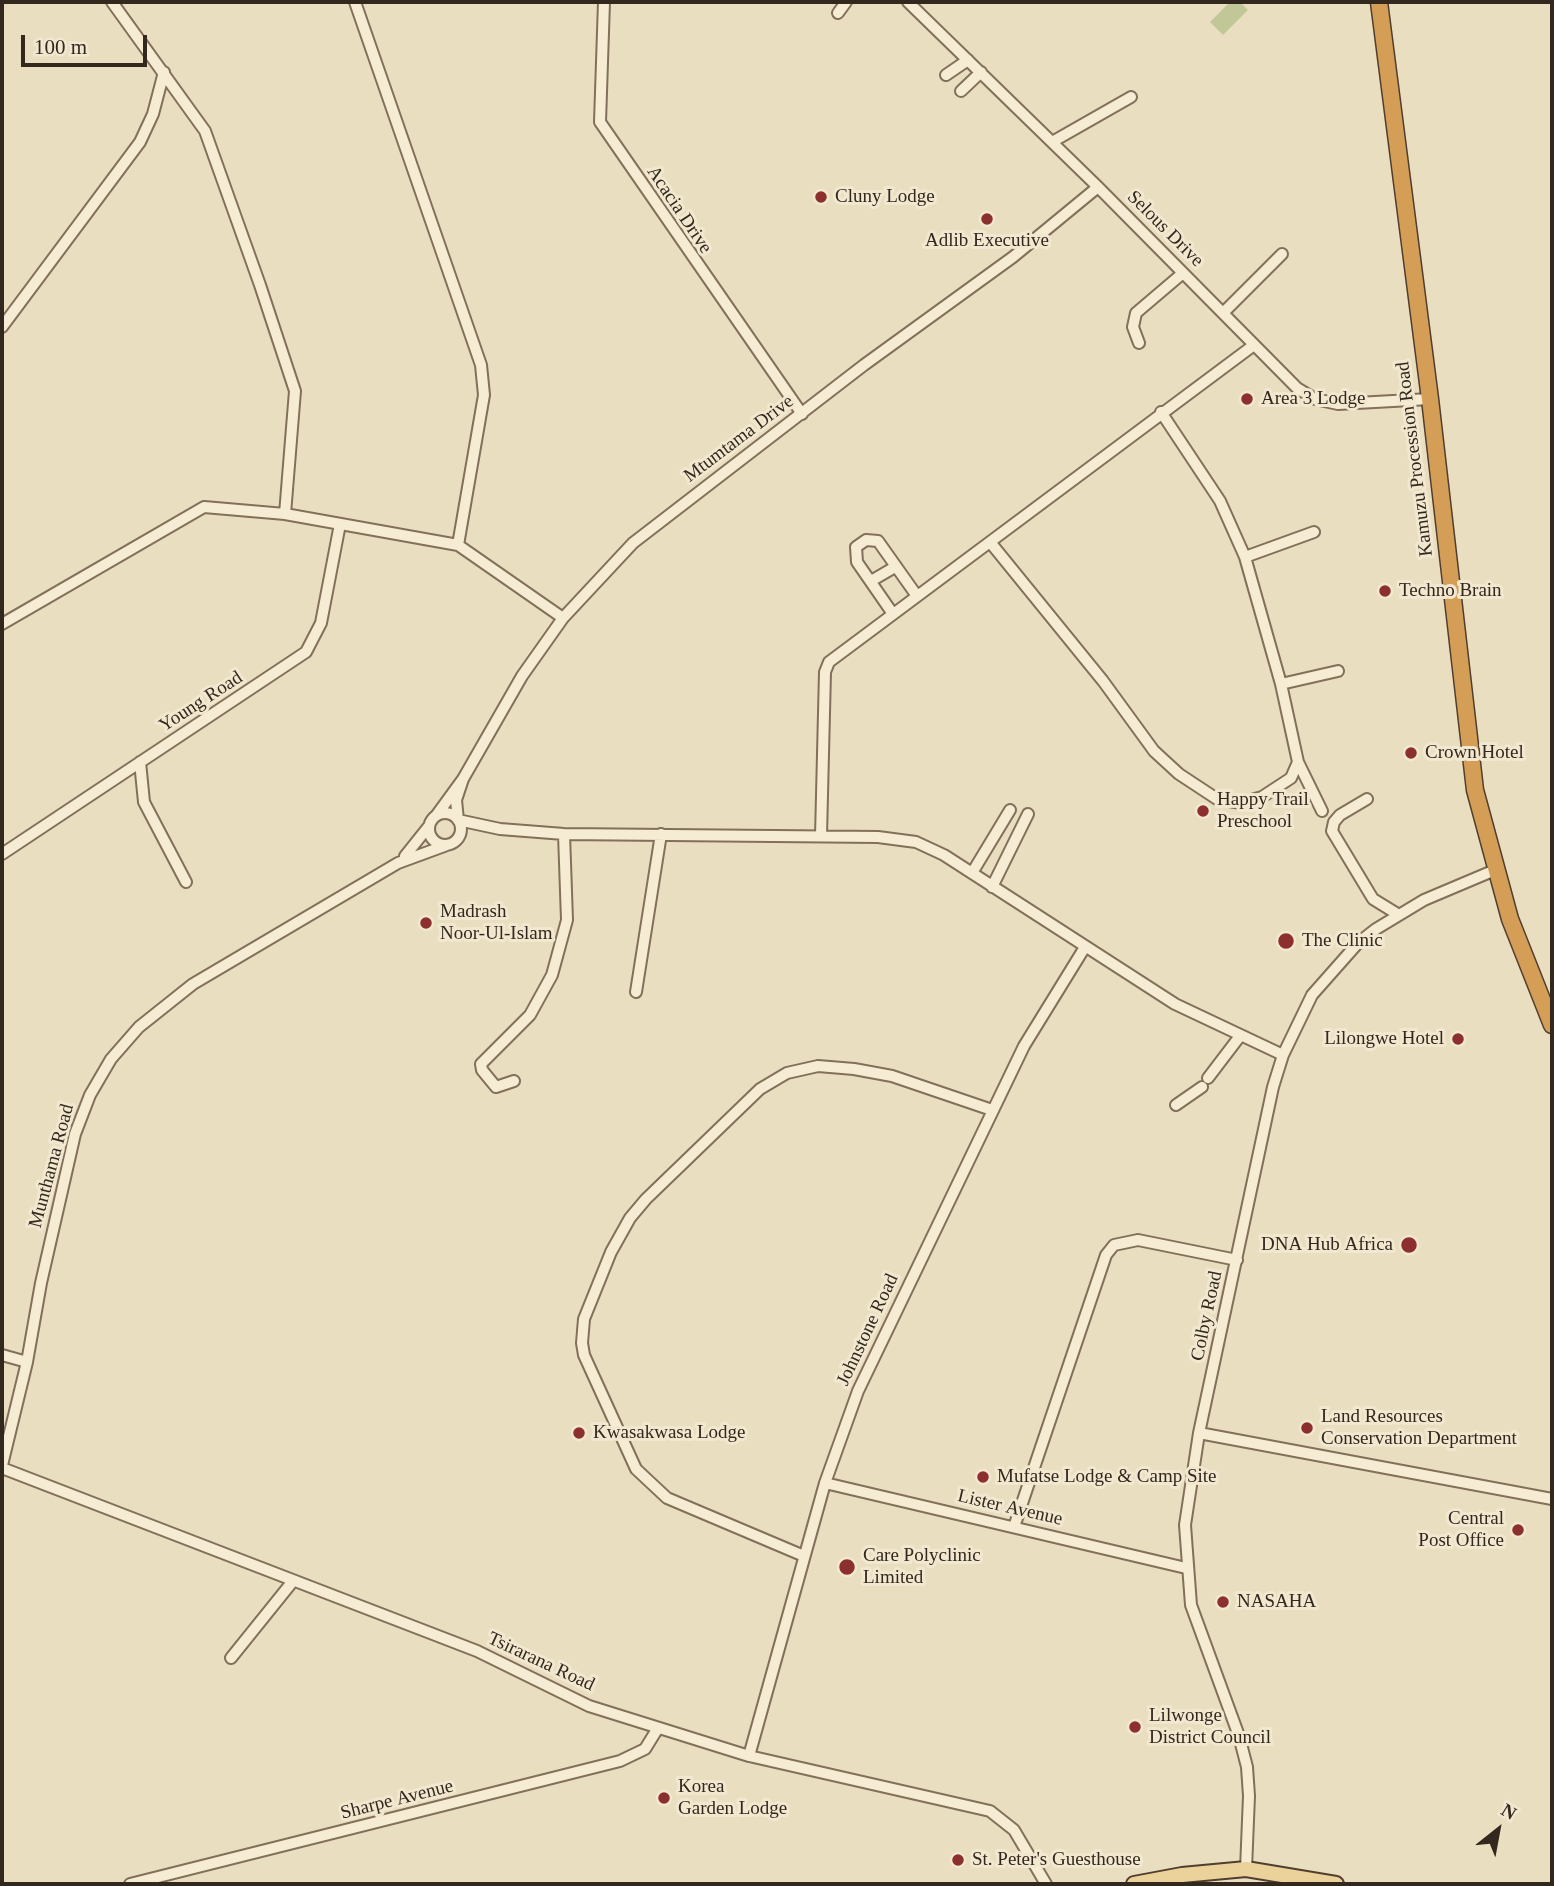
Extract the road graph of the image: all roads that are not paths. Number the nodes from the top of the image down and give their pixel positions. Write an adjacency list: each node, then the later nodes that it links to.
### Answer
1 (112, 2): 9 (street)
2 (355, 2): 29 (street)
3 (604, 2): 24 (street, Acacia Drive)
4 (846, 2): 7 (street)
5 (908, 2): 8 (street, Selous Drive)
6 (1379, 2): 22 (highway, Kamuzu Procession Road)
7 (838, 13)
8 (968, 60): 10 (street, Selous Drive); 11 (street)
9 (163, 72): 19 (street); 25 (street)
10 (981, 72): 12 (street); 14 (street, Selous Drive)
11 (946, 75)
12 (961, 91)
13 (1131, 97): 14 (street)
14 (1052, 142): 15 (street, Selous Drive)
15 (1098, 187): 17 (street, Selous Drive); 24 (street, Mtumtama Drive)
16 (1282, 254): 18 (street)
17 (1183, 273): 18 (street, Selous Drive); 20 (street)
18 (1223, 313): 21 (street, Selous Drive)
19 (2, 327)
20 (1139, 343)
21 (1254, 345): 22 (street, Selous Drive); 23 (street)
22 (1430, 398): 55 (highway, Kamuzu Procession Road)
23 (1161, 412): 28 (street); 30 (street)
24 (802, 414): 35 (street, Mtumtama Drive)
25 (285, 514): 26 (street); 36 (street)
26 (340, 524): 29 (street); 39 (street, Young Road)
27 (1314, 532): 30 (street)
28 (990, 542): 33 (street); 40 (street)
29 (458, 545): 35 (street)
30 (1245, 557): 38 (street)
31 (895, 566): 32 (street); 32 (street); 33 (street)
32 (871, 581): 34 (street)
33 (917, 596): 34 (street)
34 (893, 614): 51 (street)
35 (563, 618): 41 (street, Mtumtama Drive)
36 (2, 624)
37 (1338, 671): 38 (street)
38 (1281, 684): 40 (street)
39 (140, 762): 53 (street, Young Road); 57 (street)
40 (1298, 762): 44 (street)
41 (463, 779): 46 (street); 47 (street)
42 (1367, 799): 59 (street)
43 (1010, 810): 56 (street)
44 (1322, 811)
45 (1028, 814): 58 (street)
46 (458, 820): 47 (street); 48 (street); 52 (street)
47 (433, 821): 52 (street); 54 (street)
48 (500, 829): 49 (street); 52 (street)
49 (564, 834): 50 (street); 65 (street)
50 (662, 834): 51 (street); 61 (street)
51 (821, 836): 56 (street)
52 (452, 843): 54 (street)
53 (2, 854)
54 (398, 863): 70 (street, Munthama Road)
55 (1495, 870): 59 (street, Colby Road); 62 (highway, Kamuzu Procession Road)
56 (972, 873): 58 (street)
57 (186, 882)
58 (992, 887): 60 (street)
59 (1399, 915): 64 (street, Colby Road)
60 (1085, 947): 63 (street); 67 (street, Johnstone Road)
61 (636, 992)
62 (1550, 1005)
63 (1240, 1036): 64 (street); 66 (street)
64 (1283, 1055): 68 (street, Colby Road)
65 (514, 1081)
66 (1175, 1105)
67 (992, 1110): 73 (street, Johnstone Road); 76 (street)
68 (1237, 1261): 71 (street, Colby Road); 75 (street)
69 (2, 1355): 70 (street)
70 (27, 1362): 72 (street, Munthama Road)
71 (1199, 1433): 74 (street); 77 (street, Colby Road)
72 (2, 1466): 78 (street, Tsirarana Road)
73 (825, 1483): 75 (street, Lister Avenue); 76 (street, Johnstone Road)
74 (1552, 1499)
75 (1014, 1527): 77 (street, Lister Avenue)
76 (804, 1556): 81 (street, Johnstone Road)
77 (1186, 1568): 82 (street, Colby Road)
78 (293, 1581): 79 (street); 80 (street, Tsirarana Road)
79 (231, 1658)
80 (658, 1728): 81 (street, Tsirarana Road); 83 (street, Sharpe Avenue)
81 (749, 1756): 84 (street, Tsirarana Road)
82 (1246, 1869): 85 (main road); 86 (main road)
83 (131, 1884)
84 (1046, 1884)
85 (1135, 1884)
86 (1336, 1884)

